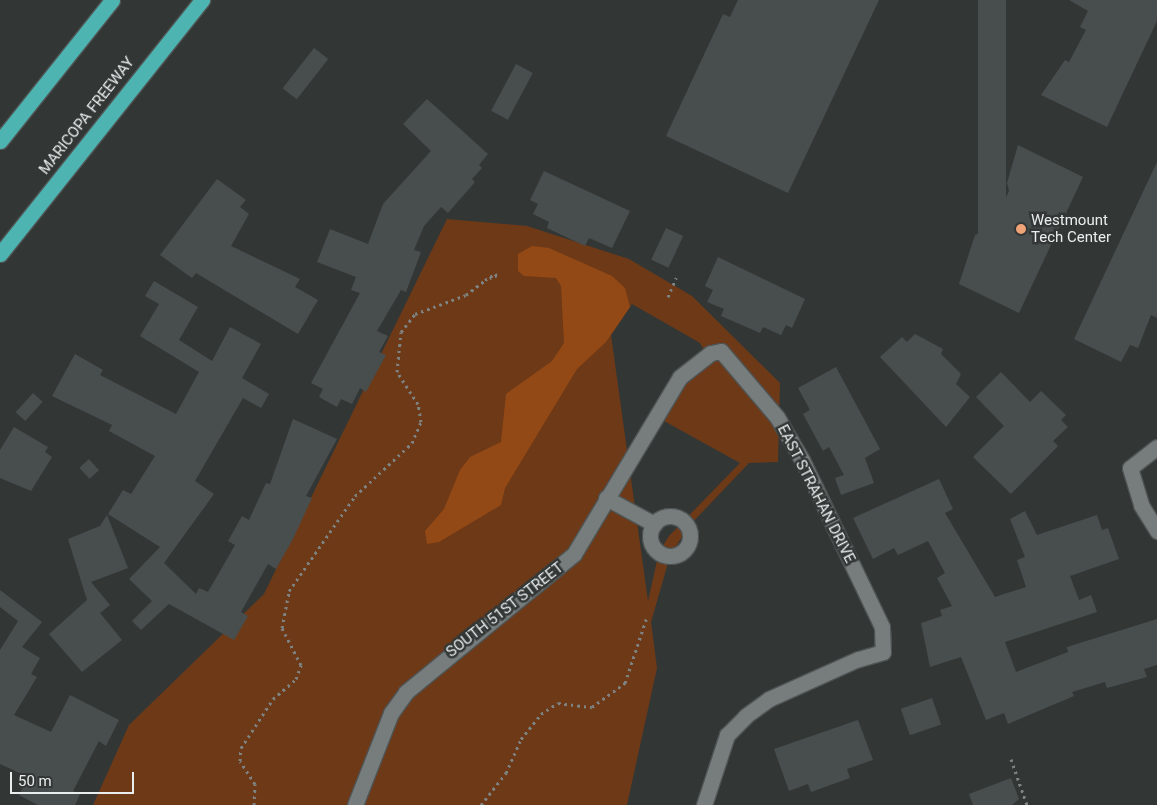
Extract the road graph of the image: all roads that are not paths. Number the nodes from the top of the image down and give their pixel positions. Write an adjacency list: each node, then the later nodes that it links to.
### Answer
1 (112, 0): 3 (highway)
2 (202, 0): 4 (highway, MARICOPA FREEWAY)
3 (0, 141)
4 (0, 254)
5 (721, 351): 7 (street, SOUTH 51ST STREET); 11 (street, EAST STRAHAN DRIVE)
6 (1157, 446): 9 (street)
7 (606, 498): 8 (street); 10 (street, SOUTH 51ST STREET)
8 (654, 524)
9 (1157, 531)
10 (355, 805)
11 (704, 805)

